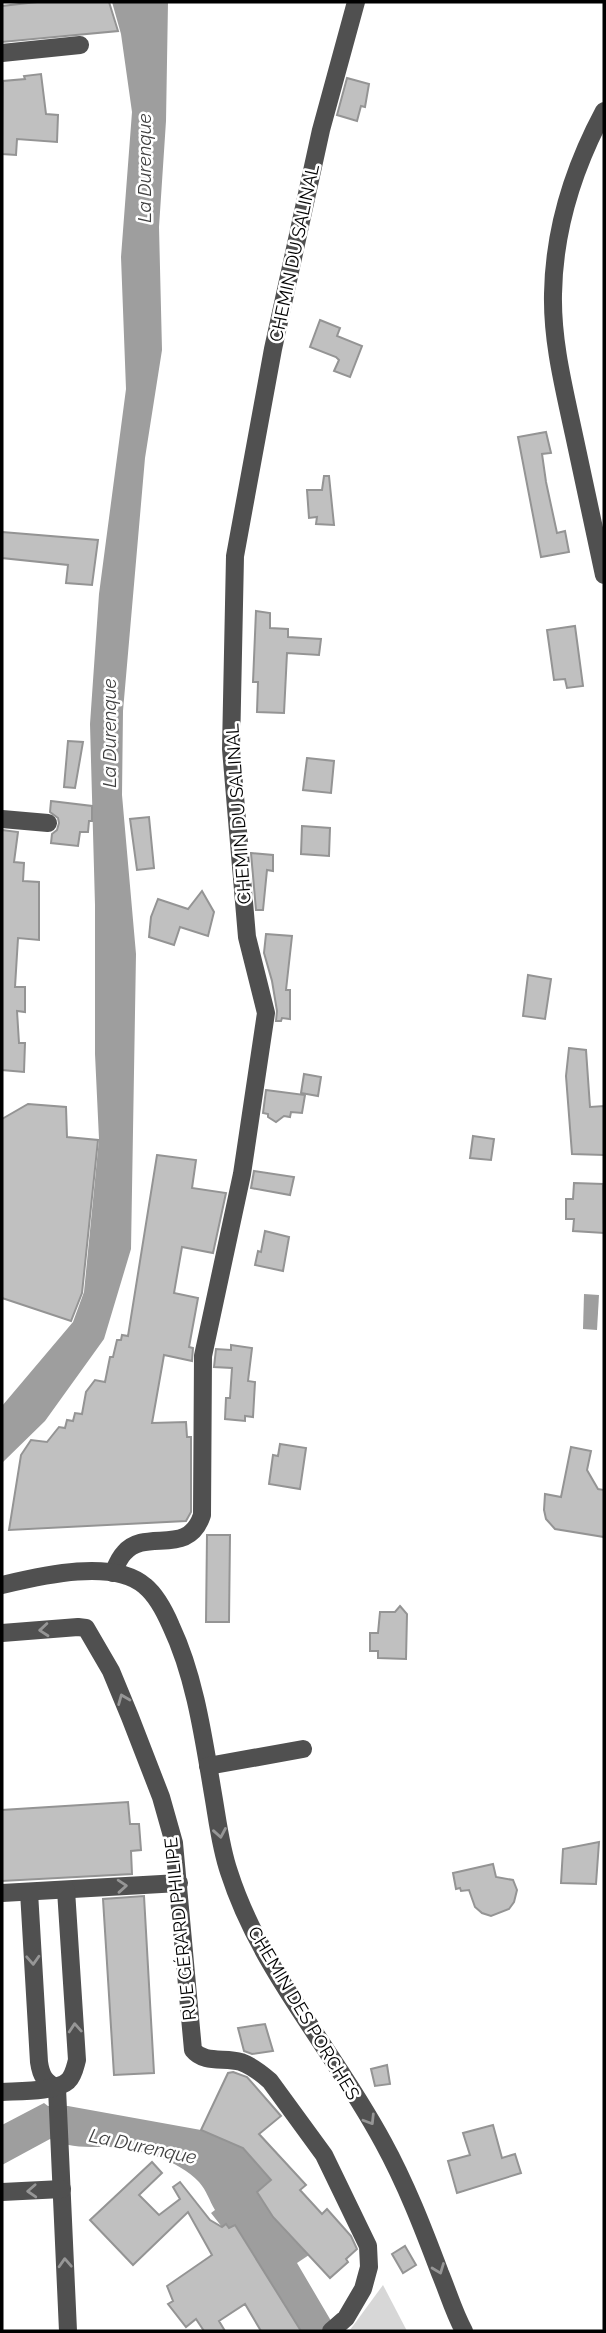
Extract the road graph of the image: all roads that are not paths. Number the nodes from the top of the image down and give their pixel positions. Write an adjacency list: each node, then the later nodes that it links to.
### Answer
1 (356, 2): 8 (street, CHEMIN DU SALINAL)
2 (80, 45): 3 (street)
3 (2, 53)
4 (604, 111): 5 (street)
5 (604, 575)
6 (2, 819): 7 (street)
7 (48, 823)
8 (113, 1573): 9 (street, CHEMIN DES PORCHES); 12 (street, CHEMIN DES PORCHES)
9 (2, 1585)
10 (2, 1633): 13 (street, RUE GÉRARD PHILIPE, one-way to 10)
11 (303, 1749): 12 (street)
12 (208, 1766): 23 (street, CHEMIN DES PORCHES, one-way to 23)
13 (178, 1883): 14 (street, one-way to 13); 21 (street, RUE GÉRARD PHILIPE)
14 (66, 1890): 15 (street); 17 (street, one-way to 14)
15 (29, 1892): 16 (street); 17 (street, one-way to 17)
16 (2, 1893)
17 (57, 2088): 18 (street); 19 (street)
18 (2, 2092)
19 (62, 2189): 20 (street, one-way to 20); 22 (street, one-way to 19)
20 (2, 2192)
21 (333, 2330)
22 (68, 2331)
23 (464, 2331)

